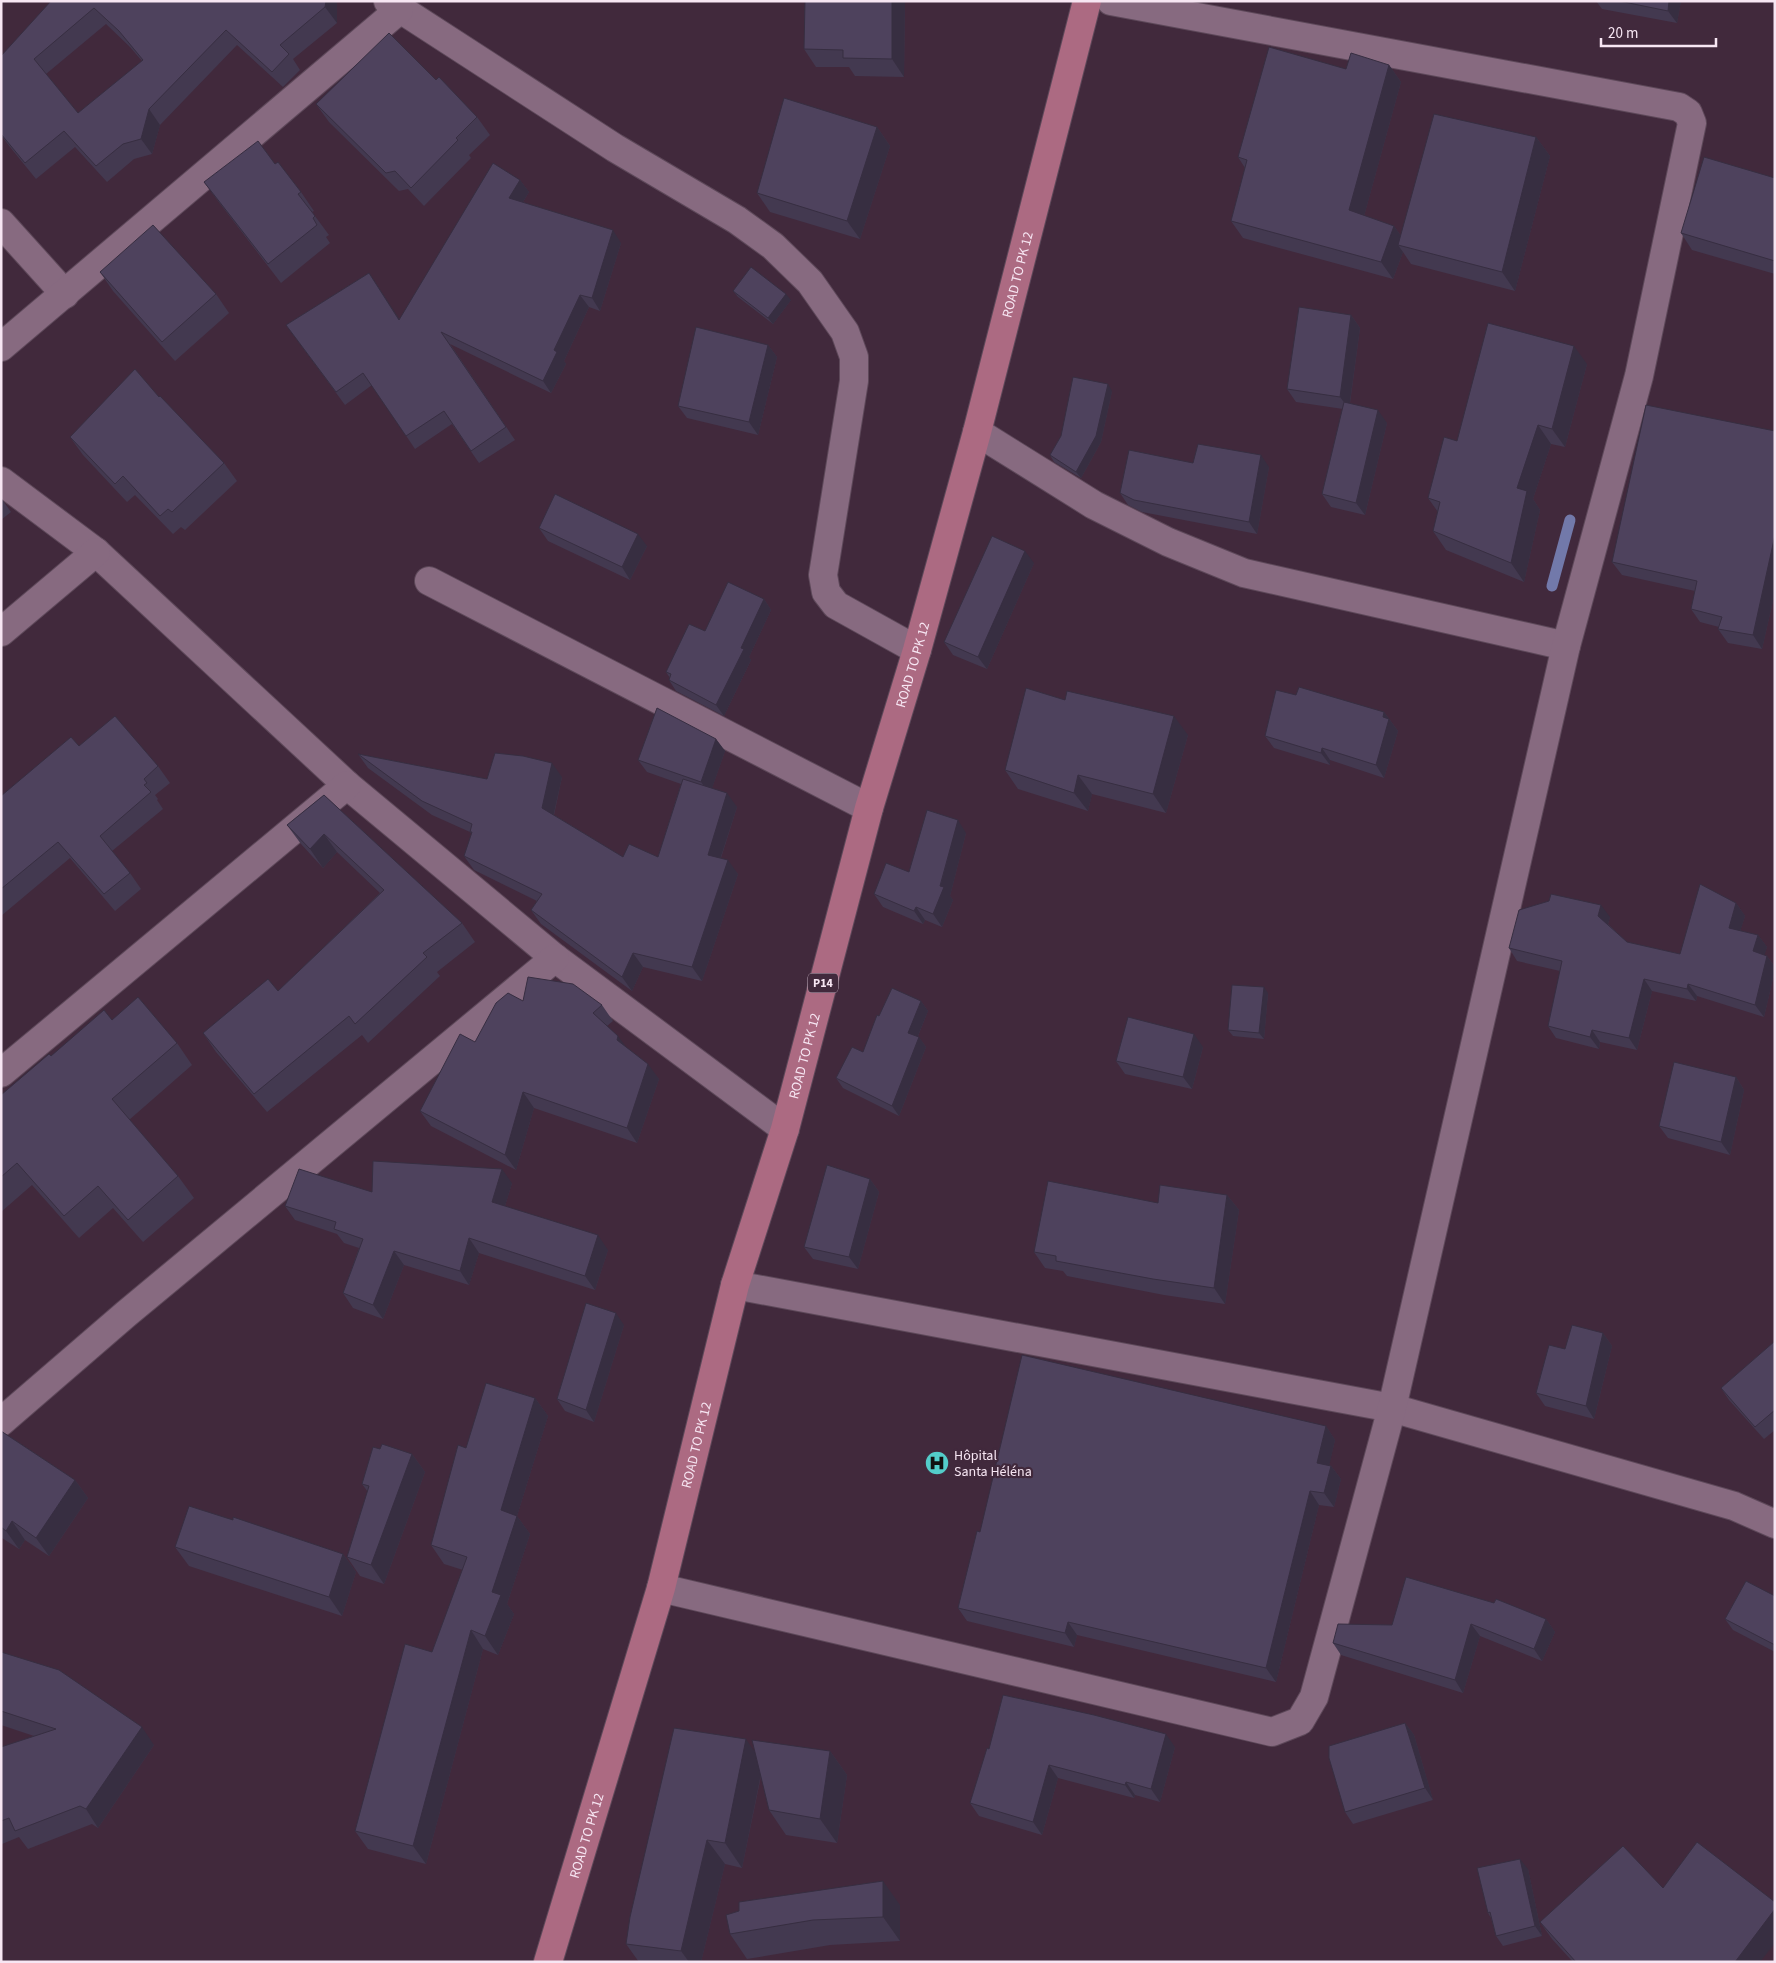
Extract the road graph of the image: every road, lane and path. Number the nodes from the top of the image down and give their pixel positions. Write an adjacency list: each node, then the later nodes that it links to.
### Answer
1 (1087, 1): 7 (main road, ROAD TO PK 12 / P14)
2 (1111, 1): 12 (street)
3 (394, 5): 5 (street); 13 (street)
4 (1, 224): 5 (street)
5 (65, 294): 6 (street)
6 (1, 347)
7 (977, 432): 12 (street); 13 (main road, ROAD TO PK 12 / P14)
8 (1, 481): 9 (street)
9 (96, 552): 11 (street); 14 (street)
10 (430, 581): 15 (street)
11 (1, 632)
12 (1566, 646): 20 (street)
13 (916, 650): 15 (main road, ROAD TO PK 12 / P14)
14 (347, 785): 16 (street); 17 (street)
15 (869, 808): 18 (main road, ROAD TO PK 12 / P14)
16 (555, 958): 18 (street); 21 (street)
17 (1, 1073)
18 (786, 1129): 19 (main road, ROAD TO PK 12 / P14)
19 (735, 1285): 20 (street); 23 (main road, ROAD TO PK 12 / P14)
20 (1392, 1408): 22 (street); 23 (street)
21 (1, 1422)
22 (1775, 1524)
23 (661, 1588): 24 (main road, ROAD TO PK 12 / P14)
24 (548, 1962)

